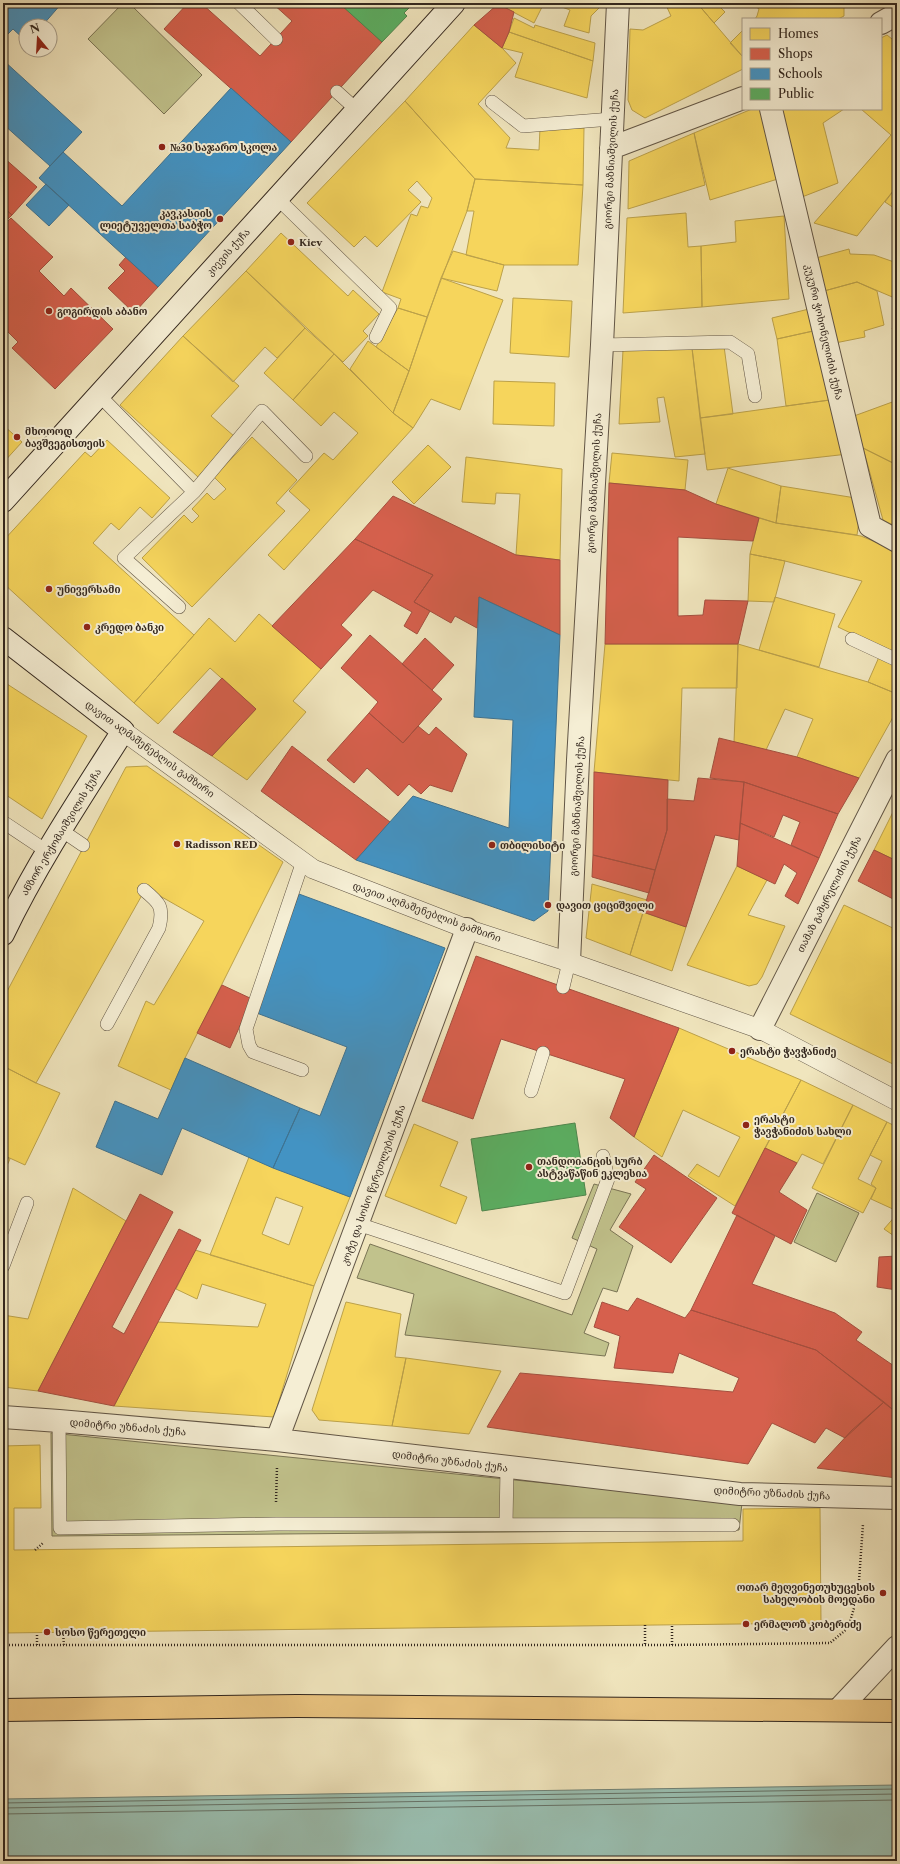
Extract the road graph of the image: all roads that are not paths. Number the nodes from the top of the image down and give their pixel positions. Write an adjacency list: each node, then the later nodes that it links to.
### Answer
1 (238, 3): 8 (lane)
2 (618, 3): 14 (street, გიორგი მაზნიაშვილის ქუჩა)
3 (889, 3): 5 (street)
4 (452, 4): 12 (street, კიევის ქუჩა)
5 (897, 9)
6 (897, 14): 7 (street)
7 (882, 22)
8 (276, 39)
9 (337, 92): 12 (lane)
10 (742, 98): 15 (street)
11 (492, 102): 14 (lane)
12 (357, 110): 16 (street, კიევის ქუჩა)
13 (771, 110): 24 (street, კუკური ჭოხონელიძის ქუჩა)
14 (612, 119): 15 (street, გიორგი მაზნიაშვილის ქუჩა)
15 (612, 148): 18 (street, გიორგი მაზნიაშვილის ქუჩა)
16 (277, 198): 17 (lane); 19 (street, კიევის ქუჩა)
17 (376, 337)
18 (602, 345): 20 (lane); 39 (street, გიორგი მაზნიაშვილის ქუჩა)
19 (99, 395): 22 (lane); 23 (street, კიევის ქუჩა)
20 (755, 396)
21 (306, 456): 22 (lane)
22 (194, 492): 25 (lane)
23 (3, 501)
24 (897, 541)
25 (179, 607)
26 (3, 638): 29 (street, დავით აღმაშენებლის გამზირი)
27 (852, 639): 28 (lane)
28 (897, 660)
29 (123, 731): 32 (street, ანზორ ერქომაიშვილის ქუჩა); 35 (street, დავით აღმაშენებლის გამზირი)
30 (897, 760): 42 (street, თამაზ გამყრელიძის ქუჩა)
31 (3, 822): 34 (lane)
32 (61, 830): 33 (lane); 34 (street, ანზორ ერქომაიშვილის ქუჩა)
33 (83, 845)
34 (48, 852): 38 (street, ანზორ ერქომაიშვილის ქუჩა)
35 (303, 861): 37 (street, დავით აღმაშენებლის გამზირი); 44 (lane)
36 (144, 890): 41 (lane)
37 (468, 929): 39 (street, დავით აღმაშენებლის გამზირი); 49 (street, კოტე და სოსო წერეთლების ქუჩა)
38 (3, 934)
39 (569, 962): 40 (lane); 42 (street, დავით აღმაშენებლის გამზირი)
40 (563, 988)
41 (107, 1024)
42 (760, 1029): 46 (street, დავით აღმაშენებლის გამზირი)
43 (543, 1053): 45 (lane)
44 (302, 1070)
45 (531, 1091)
46 (897, 1101)
47 (603, 1156): 49 (lane)
48 (27, 1203): 50 (lane)
49 (358, 1224): 53 (street, კოტე და სოსო წერეთლების ქუჩა)
50 (3, 1266)
51 (3, 1417): 52 (street, დიმიტრი უზნაძის ქუჩა)
52 (59, 1421): 53 (street, დიმიტრი უზნაძის ქუჩა); 56 (lane)
53 (277, 1440): 54 (street, დიმიტრი უზნაძის ქუჩა)
54 (507, 1468): 55 (street, დიმიტრი უზნაძის ქუჩა); 56 (lane)
55 (897, 1498)
56 (506, 1524): 57 (lane)
57 (732, 1525)
58 (897, 1647): 59 (street)
59 (839, 1709): 60 (main road); 61 (main road)
60 (3, 1710)
61 (897, 1711)

